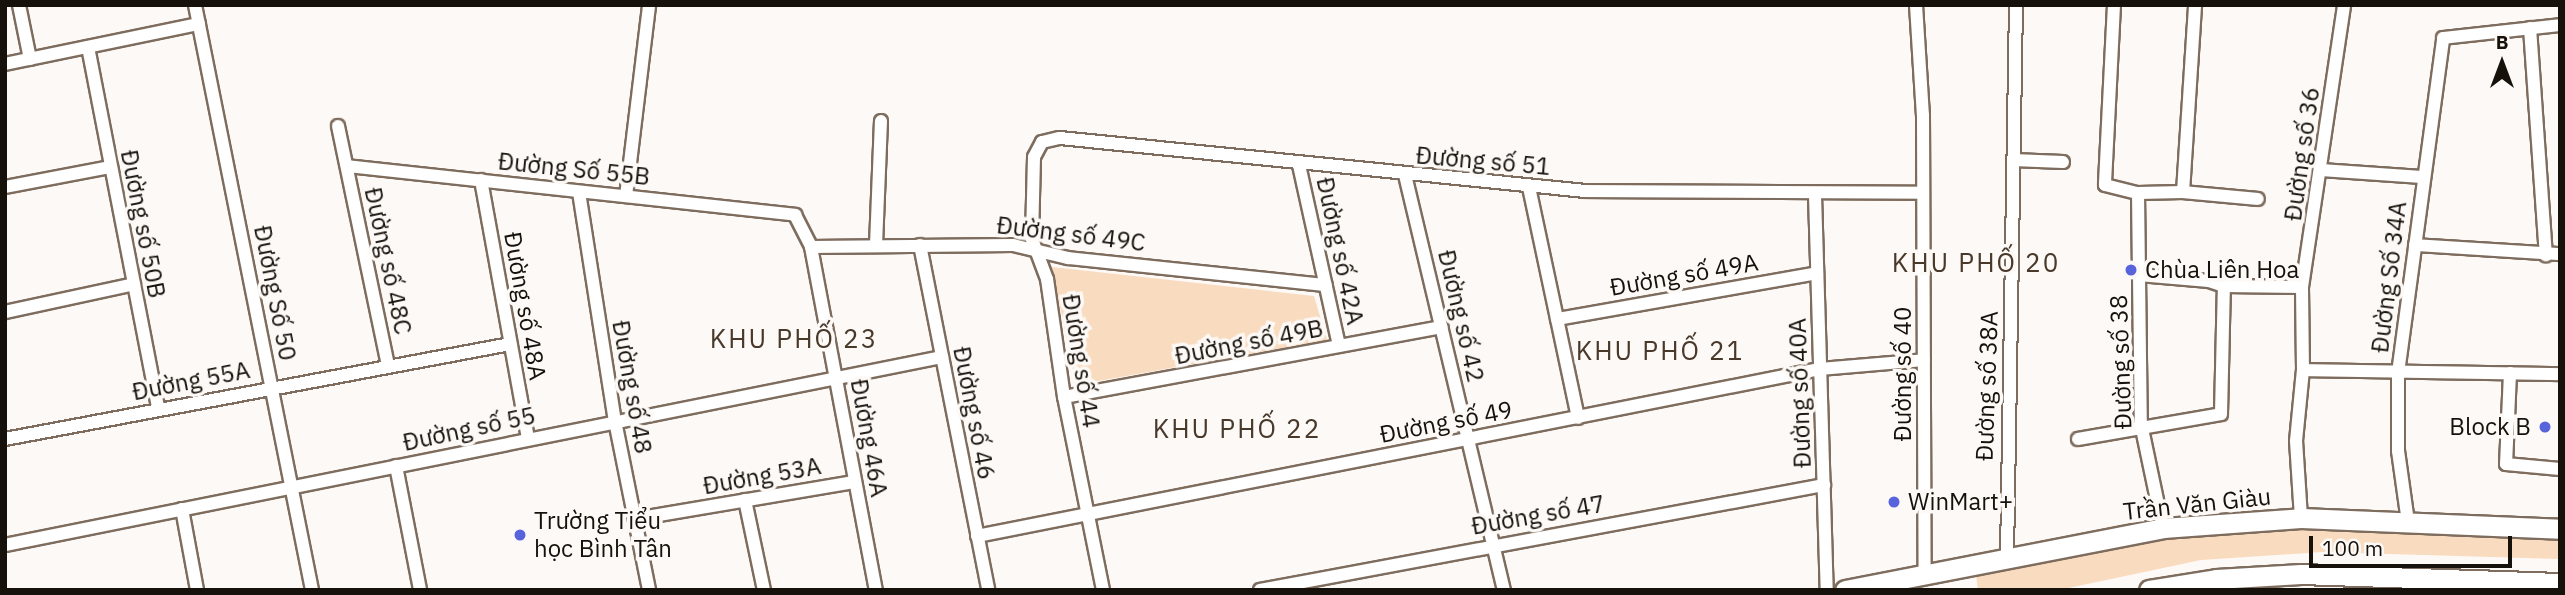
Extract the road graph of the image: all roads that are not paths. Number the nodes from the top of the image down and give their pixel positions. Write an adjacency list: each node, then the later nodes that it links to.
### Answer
1 (19, 5): 13 (street)
2 (195, 5): 9 (street, Đường Số 50)
3 (649, 5): 34 (street)
4 (1916, 5): 31 (street, Đường số 40)
5 (2016, 5): 18 (street, Đường số 38A)
6 (2114, 5): 32 (street)
7 (2195, 5): 30 (street)
8 (2344, 5): 23 (street, Đường số 36)
9 (199, 24): 12 (street); 63 (street, Đường Số 50)
10 (2560, 25): 11 (street)
11 (2530, 28): 25 (street, Đường Số 34A); 42 (street)
12 (88, 47): 13 (street); 22 (street, Đường số 50B)
13 (30, 59): 14 (street)
14 (5, 64)
15 (881, 121): 37 (street)
16 (338, 127): 21 (street, Đường số 48C)
17 (1042, 142): 20 (street, Đường số 51); 41 (street, Đường số 44)
18 (2013, 160): 19 (street); 89 (street, Đường số 38A)
19 (2063, 162)
20 (1299, 165): 24 (street, Đường số 51); 46 (street, Đường số 42A)
21 (347, 166): 26 (street, Đường Số 55B); 56 (street, Đường số 48C)
22 (110, 167): 27 (street); 45 (street, Đường số 50B)
23 (2321, 170): 25 (street); 48 (street, Đường số 36)
24 (1405, 175): 28 (street, Đường số 51); 51 (street, Đường số 42)
25 (2422, 177): 39 (street, Đường Số 34A)
26 (481, 180): 29 (street, Đường Số 55B); 52 (street, Đường số 48A)
27 (5, 187)
28 (1529, 187): 33 (street, Đường số 51); 50 (street)
29 (579, 192): 34 (street, Đường Số 55B); 67 (street, Đường số 48)
30 (2183, 192): 32 (street); 35 (street)
31 (1923, 193): 33 (street, Đường số 51); 55 (street, Đường số 40)
32 (2138, 193): 44 (street, Đường số 38)
33 (1815, 195): 43 (street, Đường số 40A)
34 (626, 196): 36 (street, Đường Số 55B)
35 (2258, 199)
36 (795, 215): 40 (street, Đường 46A)
37 (876, 245): 38 (street, Đường số 49C); 40 (street, Đường số 49C)
38 (920, 245): 41 (street, Đường số 49C); 54 (street, Đường số 46)
39 (2415, 245): 42 (street); 59 (street, Đường Số 34A)
40 (811, 247): 62 (street, Đường 46A)
41 (1034, 247): 46 (street, Đường số 49C); 64 (street, Đường số 44)
42 (2553, 254)
43 (1817, 273): 50 (street, Đường số 49A); 57 (street, Đường số 40A)
44 (2139, 275): 47 (street); 68 (street, Đường số 38)
45 (134, 284): 49 (street); 65 (street, Đường số 50B)
46 (1326, 285): 53 (street, Đường số 42A)
47 (2224, 286): 48 (street); 68 (street)
48 (2302, 287): 58 (street, Đường số 36)
49 (5, 312)
50 (1557, 318): 66 (street)
51 (1441, 327): 53 (street, Đường số 49B); 71 (street, Đường số 42)
52 (510, 344): 56 (street, Đường 55A); 70 (street, Đường số 48A)
53 (1339, 346): 64 (street, Đường số 49B)
54 (942, 356): 62 (street, Đường số 55); 86 (street, Đường số 46)
55 (1924, 360): 57 (street, Đường số 49); 90 (street, Đường số 40)
56 (388, 365): 63 (street, Đường 55A)
57 (1820, 369): 66 (street, Đường số 49); 76 (street, Đường số 40A)
58 (2303, 370): 59 (street); 81 (street, Đường số 36)
59 (2398, 373): 60 (street); 83 (street, Đường Số 34A)
60 (2510, 373): 61 (street); 74 (street)
61 (2560, 374)
62 (837, 376): 67 (street, Đường số 55); 75 (street, Đường 46A)
63 (272, 386): 65 (street, Đường 55A); 77 (street, Đường Số 50)
64 (1064, 397): 80 (street, Đường số 44)
65 (158, 408): 69 (street, Đường 55A)
66 (1578, 418): 71 (street, Đường số 49)
67 (615, 421): 70 (street, Đường số 55); 82 (street, Đường số 48)
68 (2141, 425): 72 (street); 84 (street, Đường số 38)
69 (5, 439)
70 (528, 439): 73 (street, Đường số 55)
71 (1468, 439): 80 (street, Đường số 49); 88 (street, Đường số 42)
72 (2078, 439)
73 (396, 466): 77 (street, Đường số 55); 95 (street)
74 (2560, 469)
75 (854, 482): 78 (street, Đường 53A); 98 (street, Đường 46A)
76 (1824, 485): 88 (street, Đường số 47); 103 (street, Đường số 40A)
77 (292, 487): 79 (street, Đường số 55); 94 (street, Đường Số 50)
78 (745, 500): 82 (street, Đường 53A); 97 (street)
79 (182, 509): 87 (street, Đường số 55); 93 (street)
80 (1088, 514): 86 (street, Đường số 49); 100 (street, Đường số 44)
81 (2301, 518): 83 (main road, Trần Văn Giàu); 84 (main road, Trần Văn Giàu)
82 (635, 519): 96 (street, Đường số 48)
83 (2408, 522): 85 (main road, Trần Văn Giàu)
84 (2163, 528): 89 (main road, Trần Văn Giàu)
85 (2560, 528)
86 (977, 536): 99 (street, Đường số 46)
87 (5, 545)
88 (1493, 545): 101 (street, Đường số 47); 102 (street, Đường số 42)
89 (2007, 558): 90 (main road, Trần Văn Giàu)
90 (1925, 574): 92 (main road, Trần Văn Giàu)
91 (2560, 583): 105 (main road)
92 (1899, 586): 104 (main road, Trần Văn Giàu)
93 (197, 590)
94 (312, 590)
95 (420, 590)
96 (649, 590)
97 (764, 590)
98 (876, 590)
99 (988, 590)
100 (1103, 590)
101 (1260, 590)
102 (1504, 590)
103 (1827, 590)
104 (1845, 590)
105 (2149, 590)

